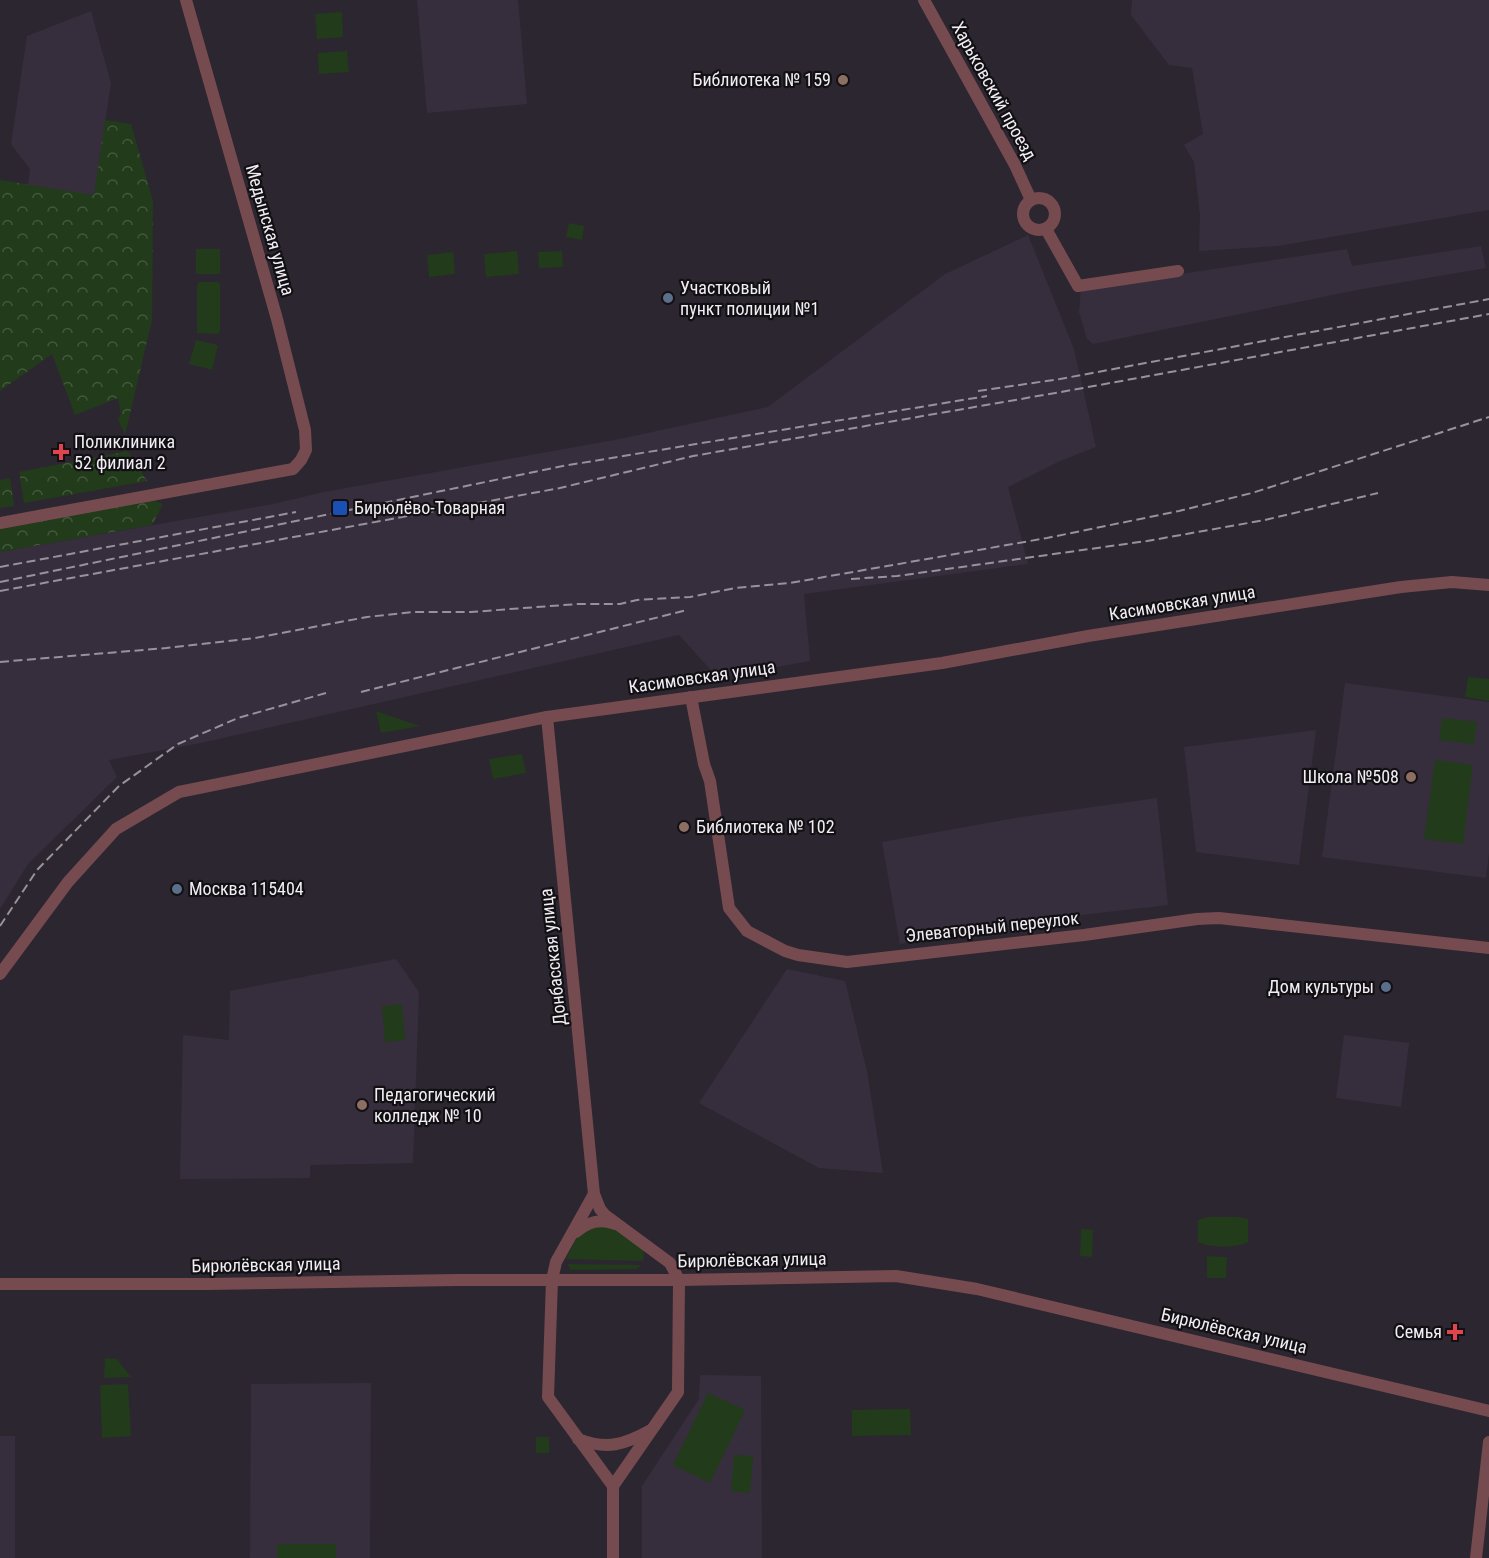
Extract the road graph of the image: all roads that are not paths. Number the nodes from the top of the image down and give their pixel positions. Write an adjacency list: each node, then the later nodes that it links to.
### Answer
1 (186, 0): 6 (street, Медынская улица)
2 (924, 0): 3 (street, Харьковский проезд)
3 (1031, 200): 4 (street); 4 (street)
4 (1046, 229): 5 (street)
5 (1178, 271)
6 (0, 523)
7 (1489, 584): 8 (street, Касимовская улица)
8 (691, 697): 9 (street, Касимовская улица); 10 (street, Элеваторный переулок)
9 (547, 717): 11 (street, Касимовская улица); 12 (street, Донбасская улица)
10 (1489, 948)
11 (0, 974)
12 (594, 1194): 13 (street); 14 (street)
13 (622, 1227): 14 (street); 16 (street)
14 (571, 1236): 15 (street)
15 (552, 1280): 16 (street, Бирюлёвская улица); 17 (street, Бирюлёвская улица); 20 (street)
16 (679, 1280): 18 (street, Бирюлёвская улица); 19 (street)
17 (0, 1284)
18 (1489, 1411)
19 (652, 1429): 20 (street); 22 (street)
20 (578, 1439): 22 (street)
21 (1489, 1442): 24 (street)
22 (613, 1486): 23 (street)
23 (612, 1558)
24 (1476, 1558)

